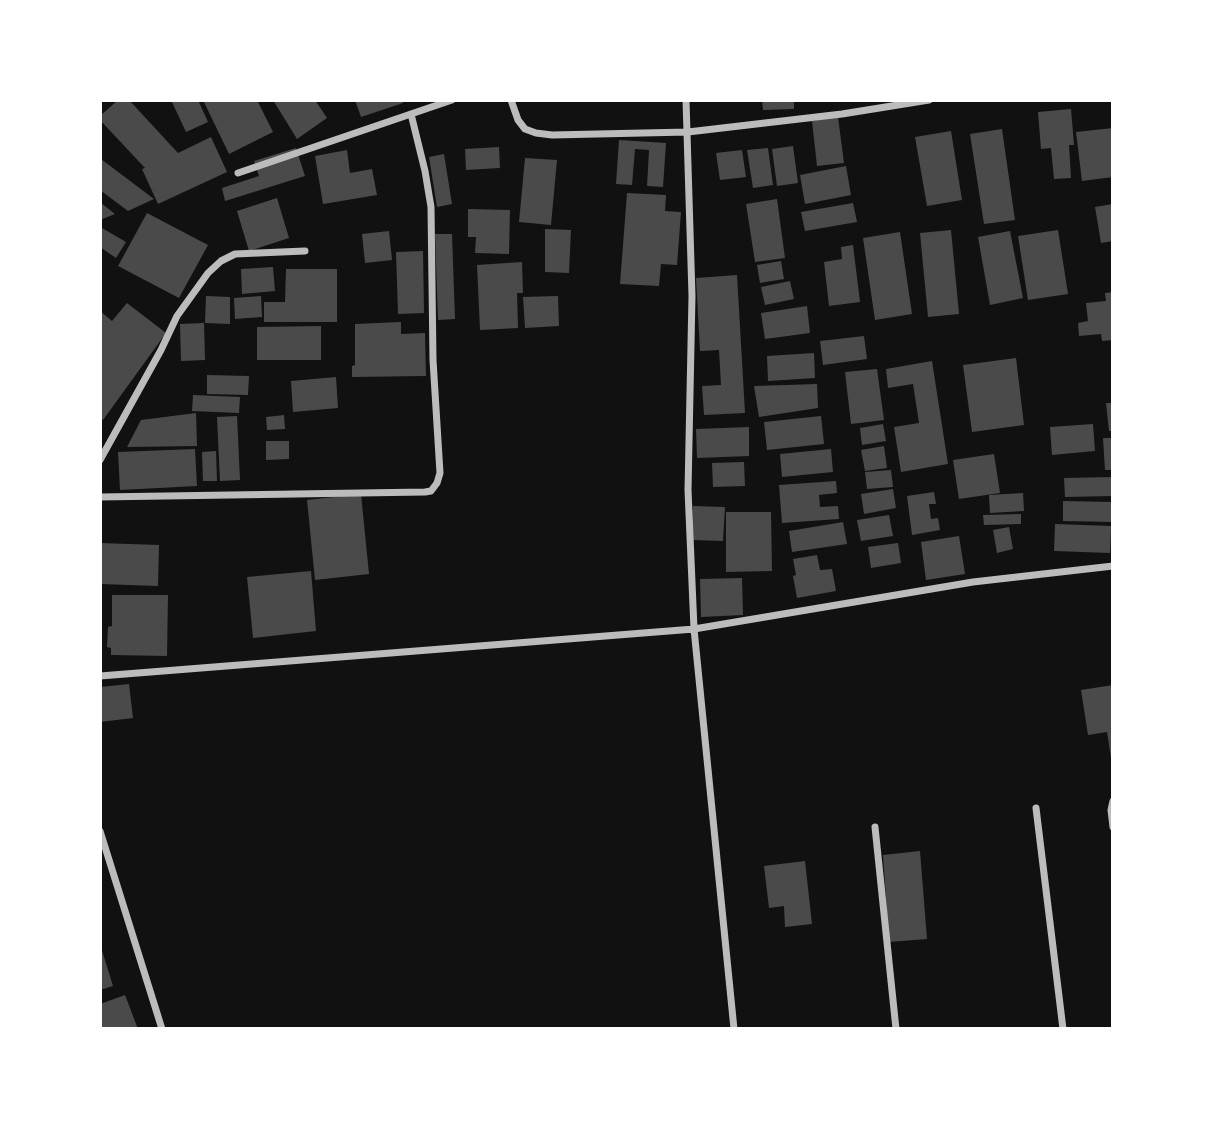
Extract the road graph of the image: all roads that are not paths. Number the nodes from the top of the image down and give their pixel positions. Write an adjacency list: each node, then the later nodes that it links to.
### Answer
1 (452, 100): 5 (street)
2 (511, 100): 6 (street)
3 (686, 100): 6 (street)
4 (929, 100): 6 (street)
5 (411, 114): 7 (street); 10 (street)
6 (688, 132): 12 (street)
7 (238, 173)
8 (304, 251): 9 (street)
9 (100, 460)
10 (100, 498)
11 (1113, 566): 12 (street)
12 (694, 629): 13 (street); 20 (street)
13 (100, 676)
14 (1113, 801): 17 (street)
15 (1036, 808): 22 (street)
16 (875, 827): 21 (street)
17 (1113, 827)
18 (100, 831): 19 (street)
19 (162, 1029)
20 (734, 1029)
21 (896, 1029)
22 (1063, 1029)

